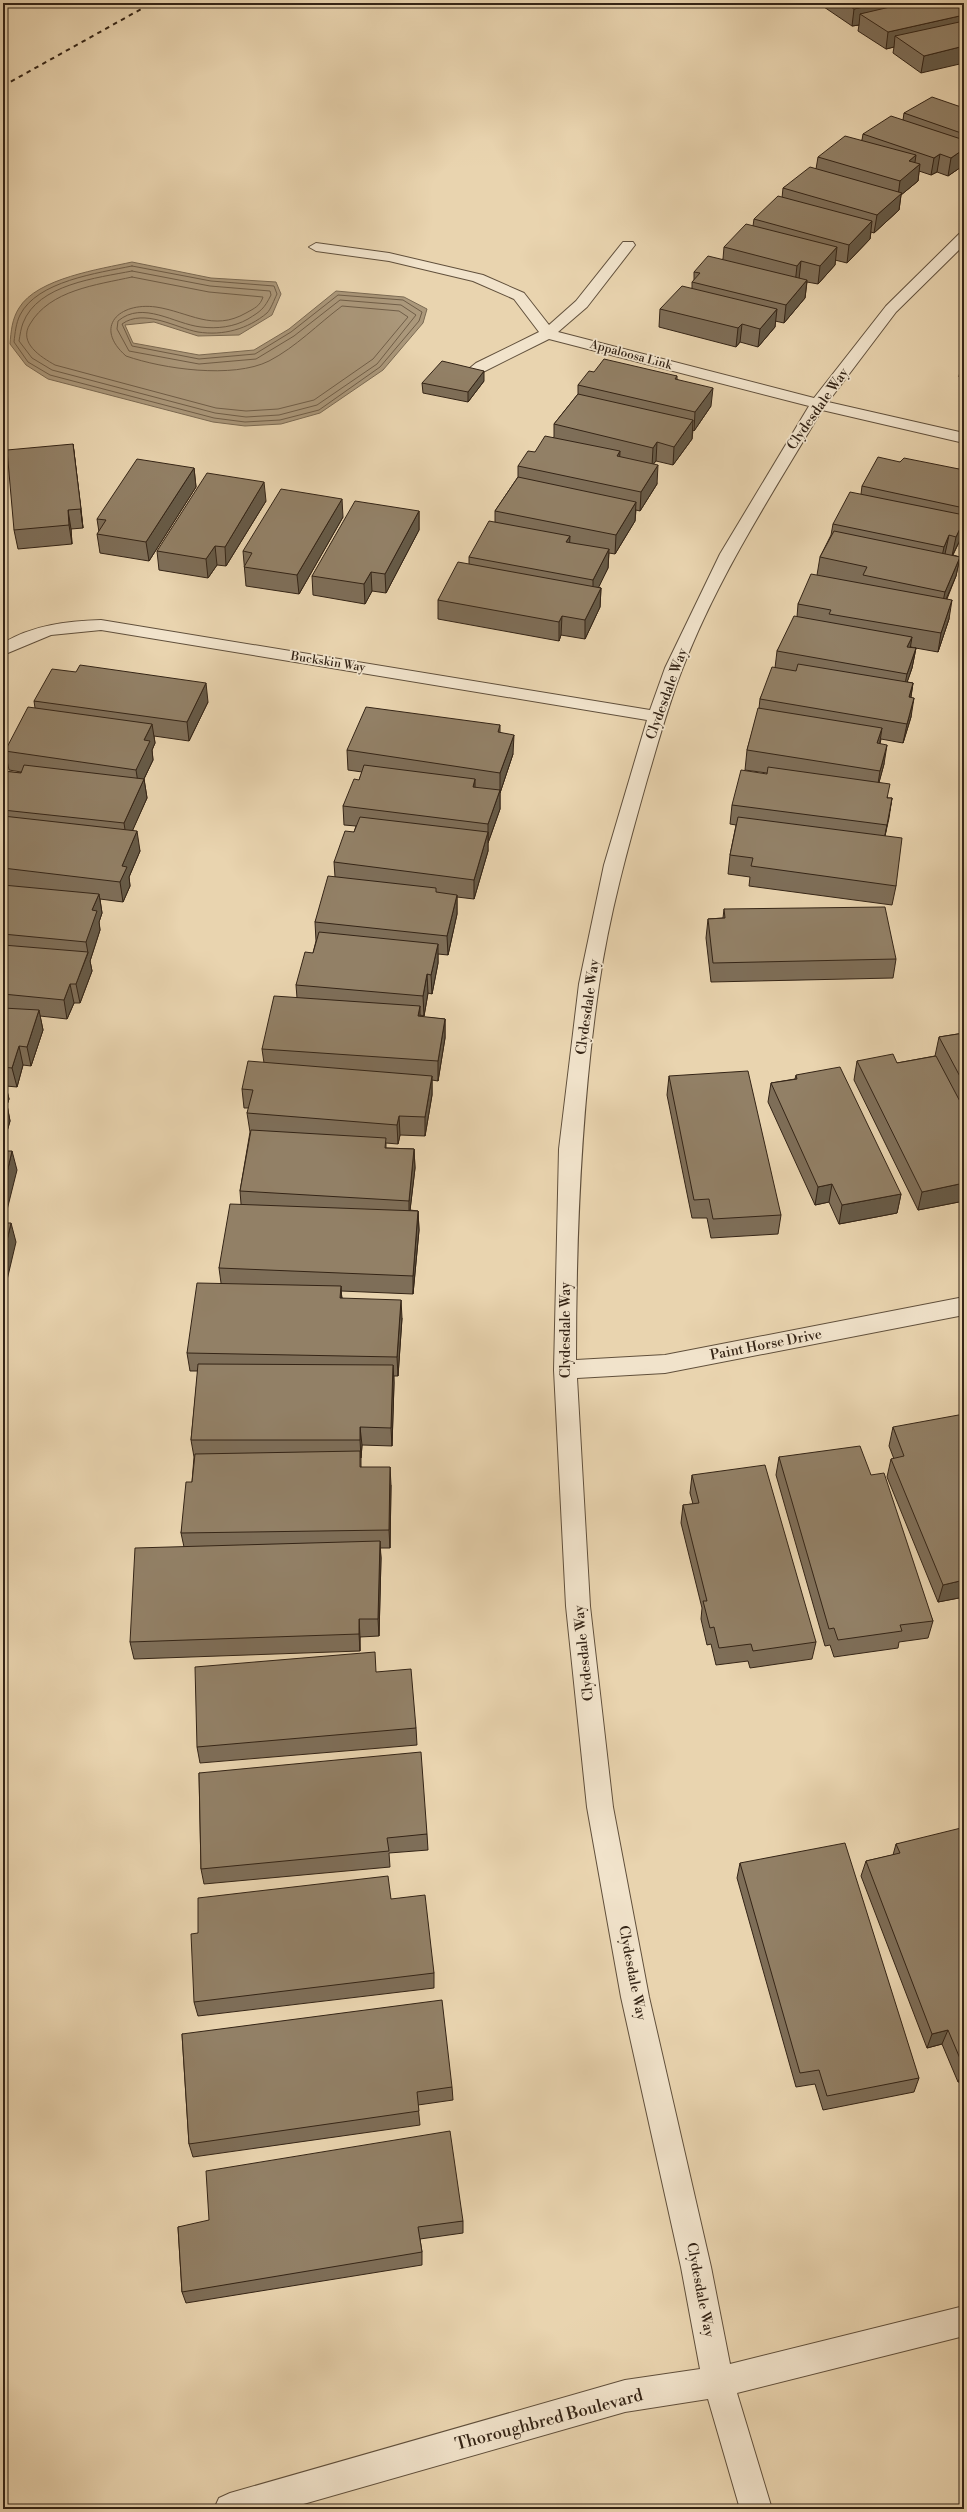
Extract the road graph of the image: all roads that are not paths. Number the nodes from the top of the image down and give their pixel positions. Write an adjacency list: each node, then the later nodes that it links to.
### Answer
1 (964, 237): 6 (street, Clydesdale Way)
2 (628, 245): 4 (street)
3 (316, 247): 4 (street)
4 (548, 334): 5 (street); 6 (street, Appaloosa Link)
5 (472, 372)
6 (818, 404): 7 (street, Appaloosa Link); 9 (street, Clydesdale Way)
7 (964, 438)
8 (3, 650): 9 (street, Buckskin Way)
9 (657, 716): 11 (street, Clydesdale Way)
10 (964, 1306): 11 (street, Paint Horse Drive)
11 (565, 1370): 13 (street, Clydesdale Way)
12 (964, 2321): 13 (street, Thoroughbred Boulevard)
13 (718, 2382): 14 (street, Thoroughbred Boulevard); 15 (street, Clydesdale Way)
14 (230, 2509)
15 (756, 2509)

